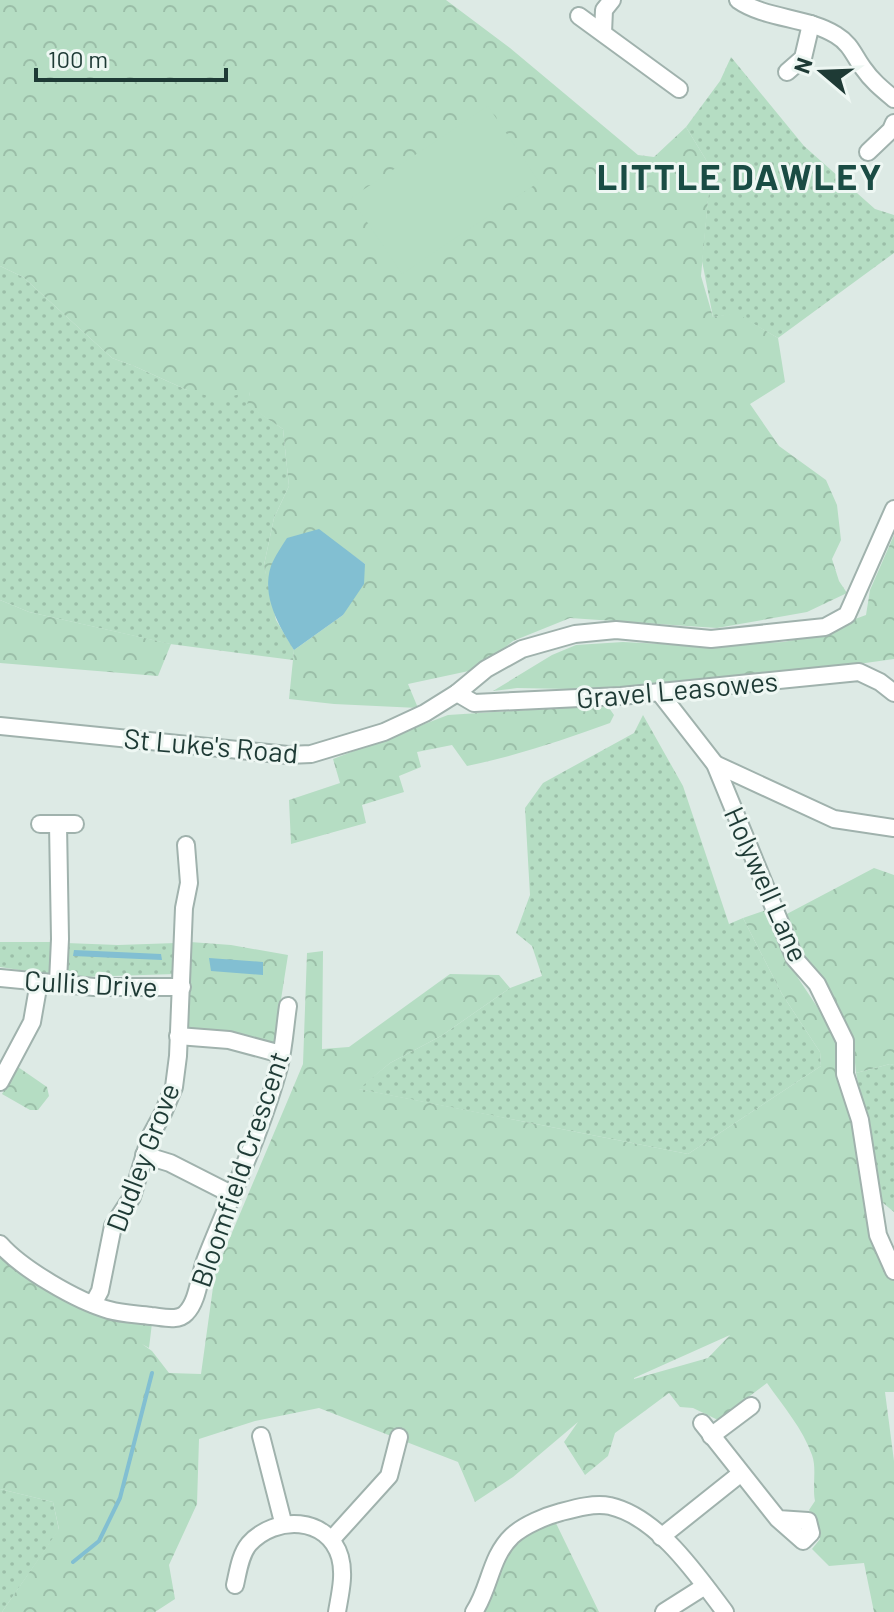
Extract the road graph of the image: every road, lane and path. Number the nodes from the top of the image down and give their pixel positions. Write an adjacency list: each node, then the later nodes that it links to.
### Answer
1 (612, 0): 5 (street)
2 (738, 0): 4 (street)
3 (579, 16): 5 (street)
4 (811, 24): 6 (street); 8 (street)
5 (603, 33): 7 (street)
6 (787, 72)
7 (679, 89)
8 (894, 99)
9 (894, 123): 10 (street)
10 (868, 152)
11 (894, 509): 13 (street, St Luke's Road)
12 (659, 692): 13 (street, Gravel Leasowes); 14 (street, Gravel Leasowes); 16 (street, Holywell Lane)
13 (457, 693): 15 (street, St Luke's Road)
14 (894, 693)
15 (0, 726)
16 (715, 764): 18 (street); 31 (street, Holywell Lane)
17 (40, 824): 22 (street)
18 (894, 828)
19 (186, 845): 23 (street, Dudley Grove)
20 (0, 978): 21 (street, Cullis Drive)
21 (39, 982): 22 (street, Cullis Drive); 27 (street)
22 (58, 982): 23 (street, Cullis Drive)
23 (182, 987): 25 (street, Dudley Grove)
24 (288, 1006): 26 (street, Bloomfield Crescent)
25 (178, 1036): 26 (street); 28 (street, Dudley Grove)
26 (281, 1054): 29 (street, Bloomfield Crescent)
27 (0, 1082)
28 (144, 1155): 29 (street); 32 (street, Dudley Grove)
29 (231, 1194): 32 (street, Bloomfield Crescent)
30 (0, 1244): 32 (street, Bloomfield Crescent)
31 (894, 1271)
32 (93, 1304)
33 (751, 1406): 36 (street)
34 (261, 1436): 38 (street)
35 (399, 1437): 40 (street)
36 (740, 1474): 37 (street); 39 (street)
37 (778, 1519)
38 (283, 1522): 40 (street); 41 (street)
39 (661, 1537): 42 (street); 44 (street)
40 (332, 1539): 43 (street)
41 (235, 1585)
42 (705, 1586): 45 (street); 46 (street)
43 (337, 1612)
44 (474, 1612)
45 (664, 1612)
46 (725, 1612)

